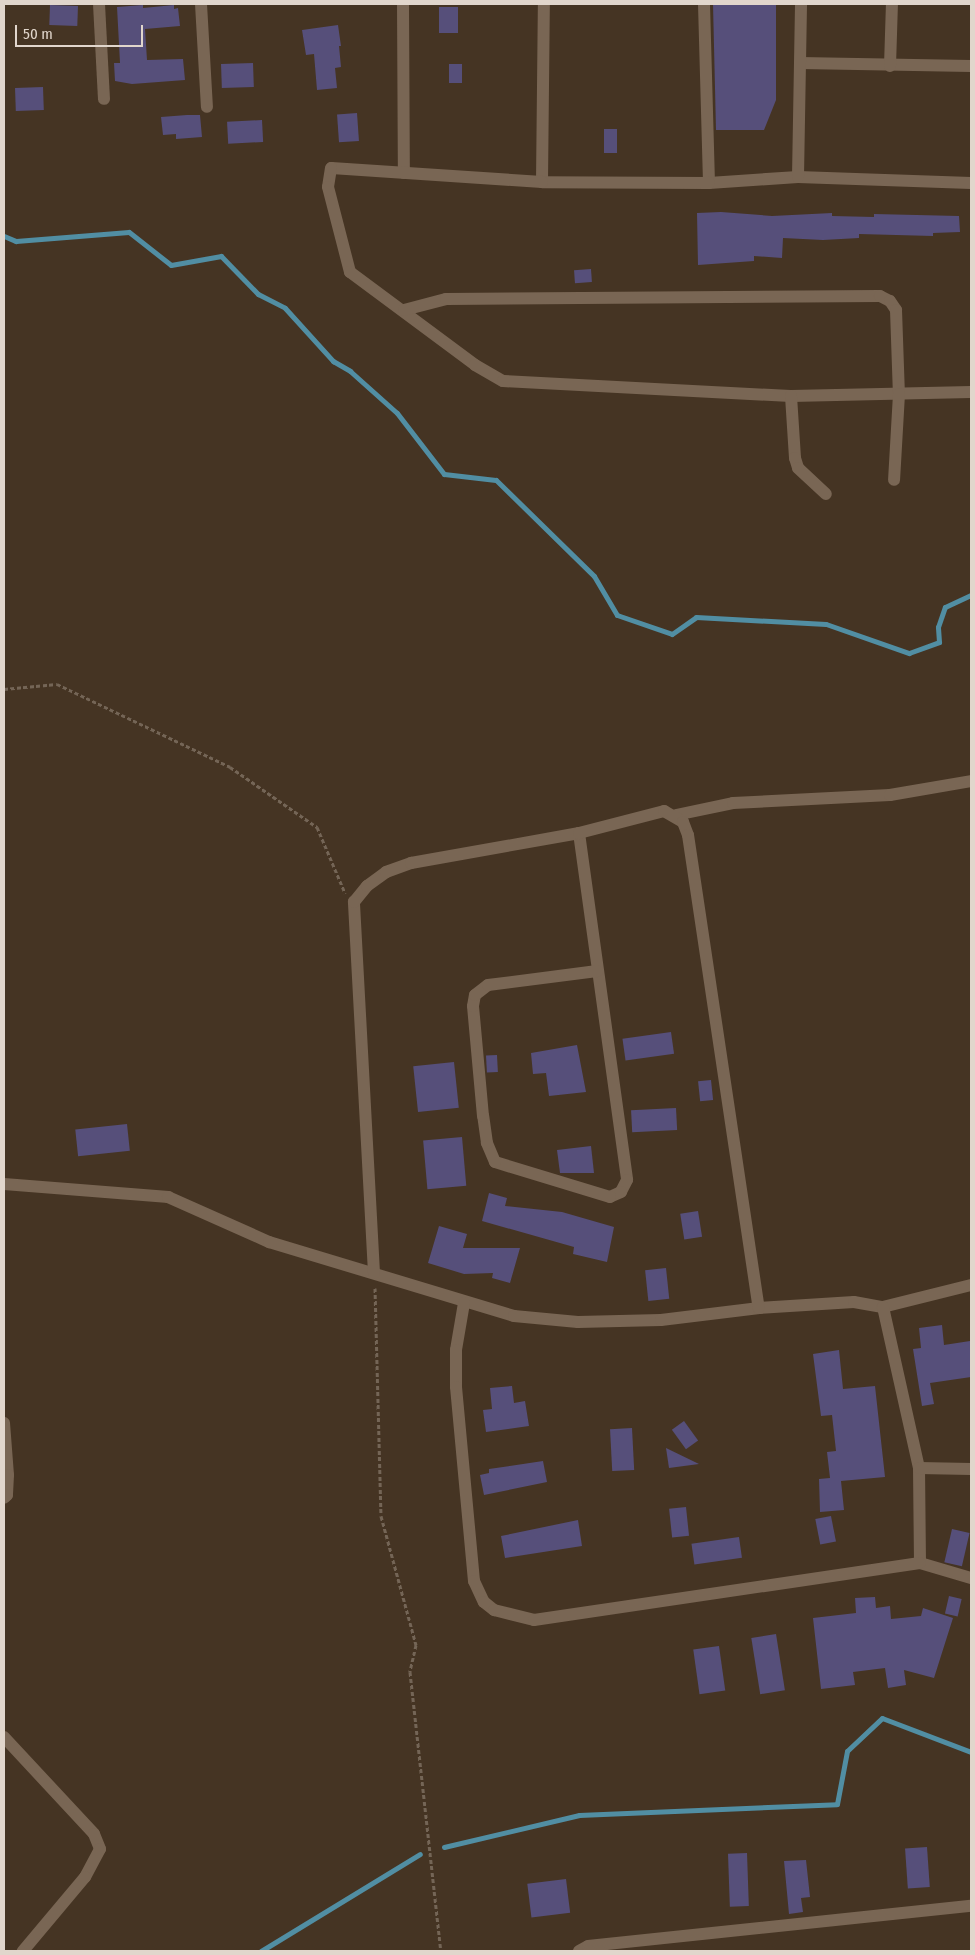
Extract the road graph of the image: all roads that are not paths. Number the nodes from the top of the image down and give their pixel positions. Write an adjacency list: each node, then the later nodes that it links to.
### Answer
1 (99, 4): 11 (street)
2 (201, 4): 12 (street)
3 (403, 4): 13 (street)
4 (544, 4): 15 (street)
5 (704, 4): 16 (street)
6 (801, 4): 8 (street)
7 (892, 4): 9 (street)
8 (800, 63): 9 (street); 14 (street)
9 (890, 66): 10 (street)
10 (971, 66)
11 (104, 99)
12 (207, 107)
13 (404, 173): 15 (street); 18 (street)
14 (798, 177): 16 (street); 17 (street)
15 (542, 182): 16 (street)
16 (709, 183)
17 (971, 183)
18 (404, 310): 20 (street); 21 (street)
19 (971, 392): 20 (street)
20 (899, 394): 21 (street); 22 (street)
21 (791, 396): 23 (street)
22 (894, 480)
23 (826, 494)
24 (971, 781): 25 (street)
25 (676, 815): 26 (street); 33 (street)
26 (579, 833): 27 (street); 29 (street)
27 (596, 971): 27 (street)
28 (4, 1184): 29 (street)
29 (374, 1273): 31 (street)
30 (971, 1285): 32 (street)
31 (464, 1303): 33 (street); 38 (street)
32 (883, 1307): 33 (street); 35 (street)
33 (759, 1308)
34 (4, 1423): 37 (street)
35 (919, 1468): 36 (street); 38 (street)
36 (971, 1469)
37 (4, 1498)
38 (920, 1563): 39 (street)
39 (971, 1578)
40 (8, 1741): 41 (street); 43 (street)
41 (4, 1756)
42 (971, 1906): 44 (street)
43 (23, 1951)
44 (579, 1951)

